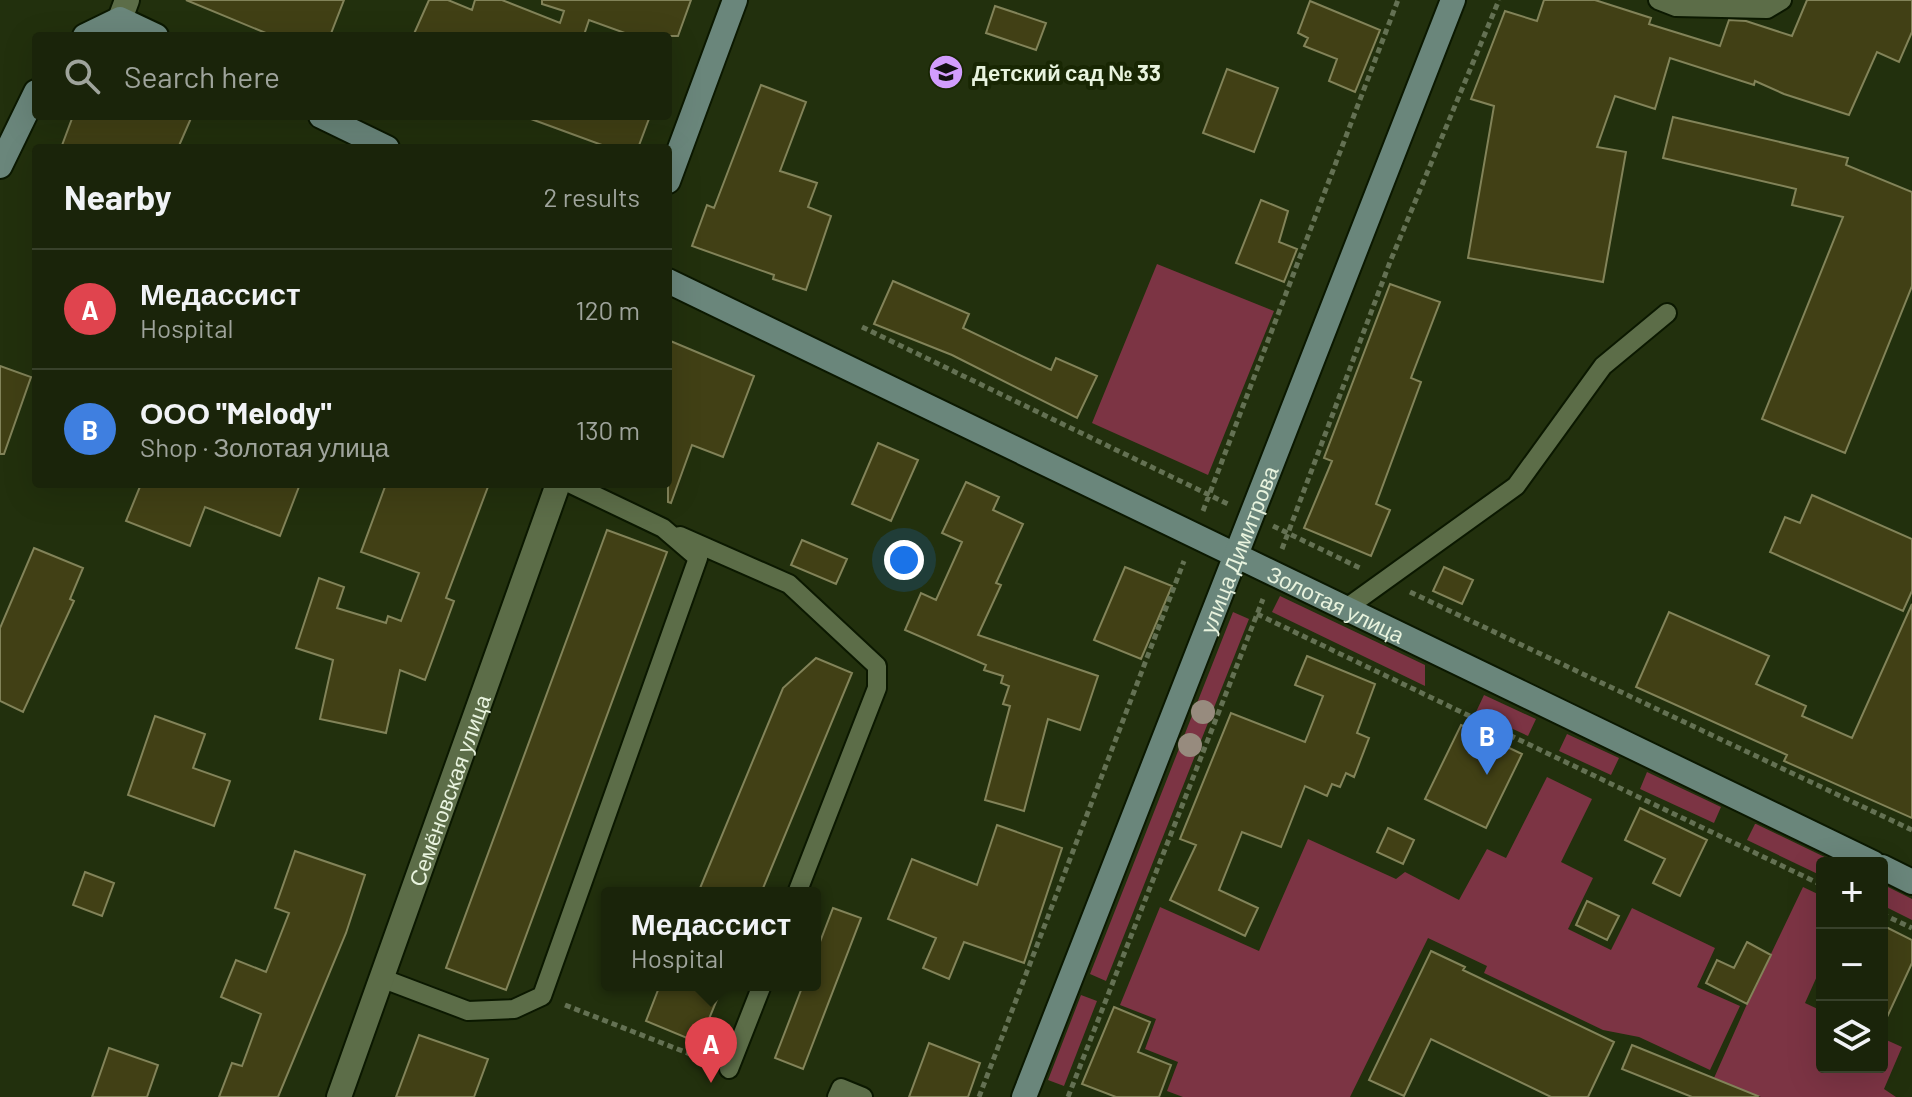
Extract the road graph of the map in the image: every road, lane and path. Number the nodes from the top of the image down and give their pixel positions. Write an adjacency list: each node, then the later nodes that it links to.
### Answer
1 (735, 0): 13 (street)
2 (1398, 0): 18 (path)
3 (1453, 0): 21 (street, улица Димитрова)
4 (1658, 0): 5 (lane)
5 (1782, 0)
6 (124, 9): 7 (street); 8 (street)
7 (91, 32)
8 (151, 32)
9 (32, 100): 12 (street)
10 (329, 120): 11 (street)
11 (379, 144)
12 (0, 166)
13 (672, 170)
14 (672, 283): 21 (street, Золотая улица)
15 (1667, 313): 22 (lane)
16 (557, 488): 31 (street, Семёновская улица)
17 (579, 488): 19 (lane)
18 (1198, 523)
19 (663, 528): 28 (lane); 33 (lane)
20 (1188, 551): 38 (path)
21 (1235, 557): 22 (street, Золотая улица); 39 (street, улица Димитрова)
22 (1345, 609): 24 (street, Золотая улица)
23 (1257, 614): 26 (path)
24 (1861, 857)
25 (1888, 870): 27 (street)
26 (1816, 882)
27 (1912, 882)
28 (799, 887)
29 (1888, 917): 30 (path)
30 (1912, 928)
31 (381, 978): 33 (lane); 35 (street, Семёновская улица)
32 (760, 991): 34 (lane)
33 (542, 996): 34 (path)
34 (729, 1069)
35 (339, 1097)
36 (837, 1097): 37 (lane)
37 (863, 1097)
38 (979, 1097)
39 (1024, 1097)

